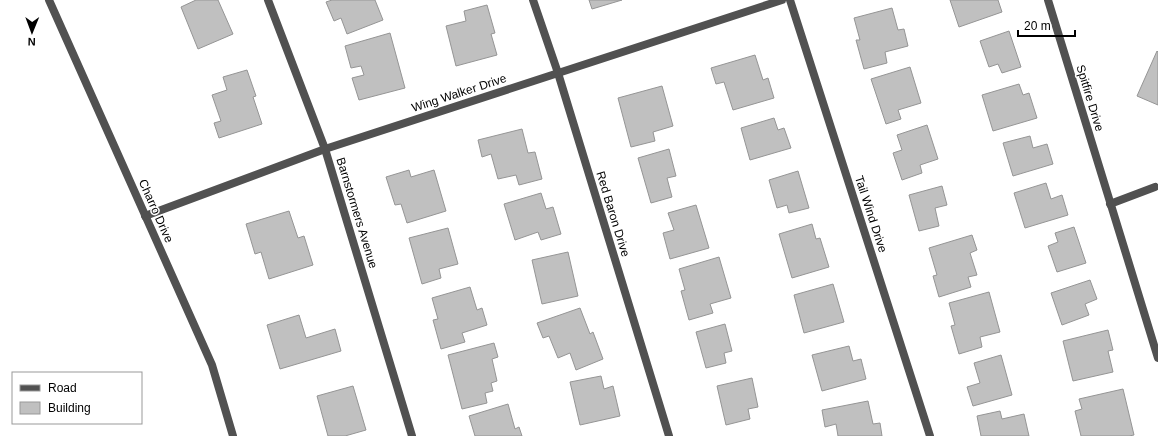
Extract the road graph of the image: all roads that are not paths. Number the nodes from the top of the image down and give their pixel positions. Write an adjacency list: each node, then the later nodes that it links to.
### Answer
1 (49, 0): 11 (street, Charro Drive)
2 (268, 0): 8 (street, Barnstormers Avenue)
3 (533, 0): 7 (street, Red Baron Drive)
4 (782, 0): 7 (street, Wing Walker Drive)
5 (790, 0): 16 (street, Tail Wind Drive)
6 (1048, 0): 10 (street, Spitfire Drive)
7 (558, 73): 8 (street, Wing Walker Drive); 15 (street, Red Baron Drive)
8 (325, 149): 11 (street, Wing Walker Drive); 14 (street, Barnstormers Avenue)
9 (1155, 187): 10 (street)
10 (1110, 204): 12 (street, Spitfire Drive)
11 (145, 216): 13 (street, Charro Drive)
12 (1158, 358)
13 (233, 436)
14 (412, 436)
15 (669, 436)
16 (930, 436)

